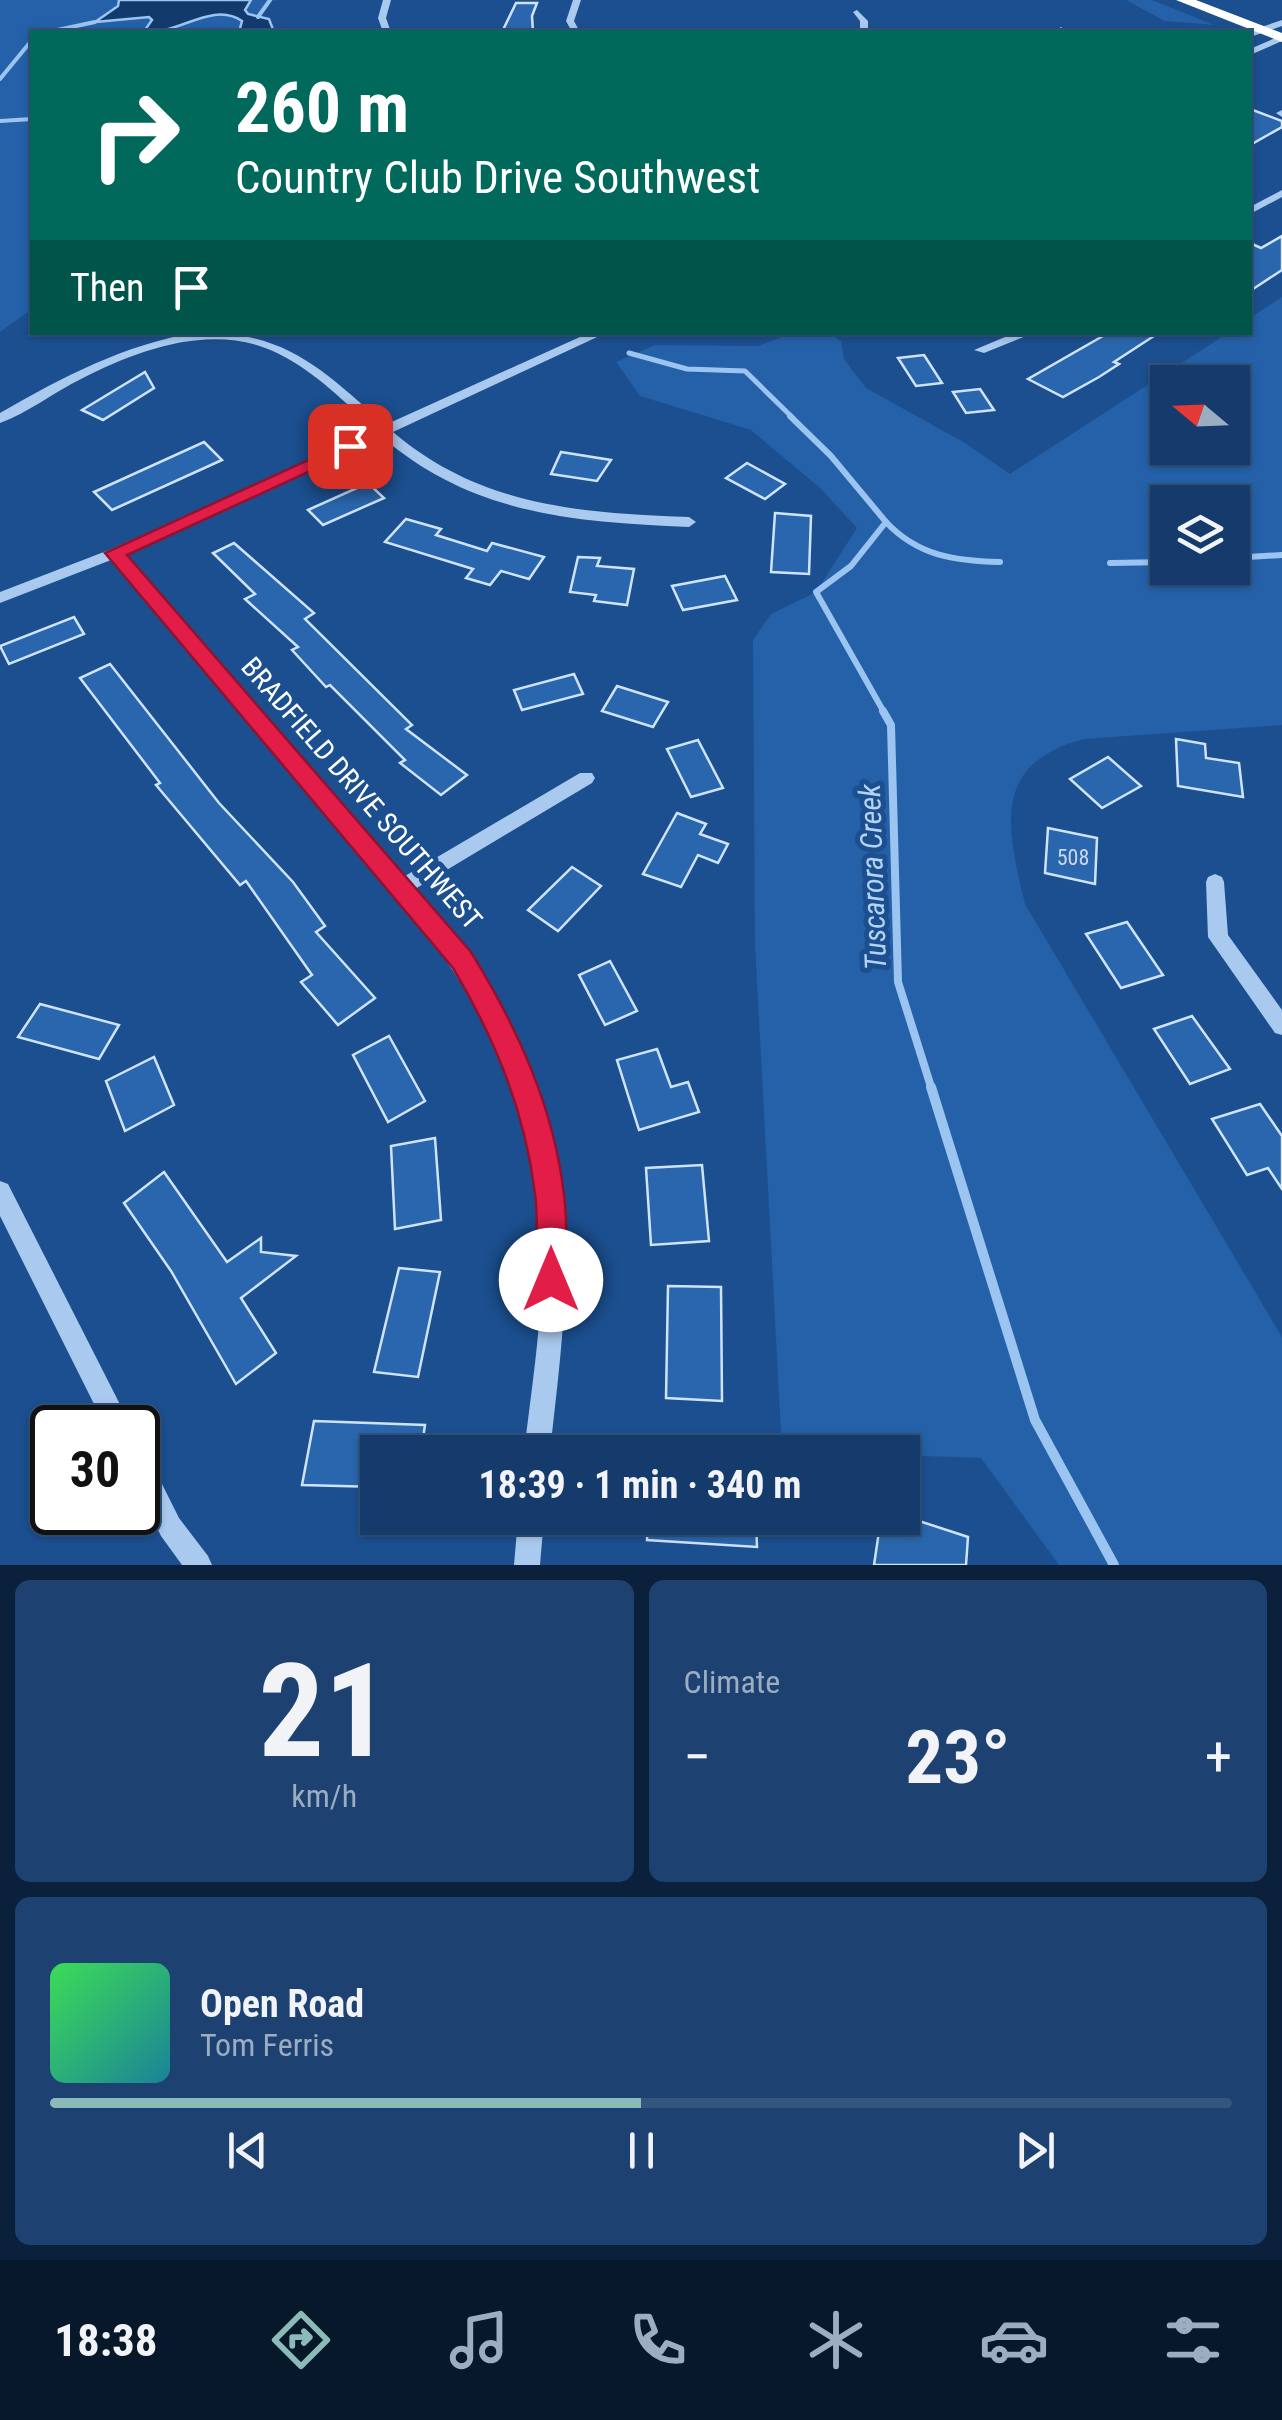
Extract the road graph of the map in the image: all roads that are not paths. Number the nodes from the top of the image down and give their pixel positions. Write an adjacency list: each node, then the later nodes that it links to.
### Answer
1 (387, 0): 7 (street)
2 (577, 0): 8 (street)
3 (1183, 0): 10 (highway)
4 (1219, 0): 6 (highway)
5 (857, 12): 9 (street)
6 (1282, 23): 11 (street)
7 (386, 30)
8 (575, 30)
9 (864, 30)
10 (1251, 30)
11 (1256, 32): 12 (highway)
12 (1282, 38): 13 (street)
13 (1252, 51)
14 (1282, 193): 15 (street)
15 (1252, 210)
16 (209, 335): 21 (street)
17 (223, 335): 22 (street)
18 (595, 335): 22 (street)
19 (1022, 335): 20 (street)
20 (980, 350)
21 (0, 419)
22 (384, 431): 23 (street); 24 (street)
23 (689, 522)
24 (114, 553): 25 (street); 28 (street, BRADFIELD DRIVE SOUTHWEST)
25 (0, 598)
26 (586, 778): 28 (street)
27 (1215, 882): 29 (street)
28 (403, 887): 32 (street, BRADFIELD DRIVE SOUTHWEST)
29 (1282, 1026)
30 (0, 1192): 31 (street)
31 (108, 1405)
32 (538, 1435)
33 (160, 1507): 35 (street)
34 (530, 1535): 36 (street)
35 (199, 1565)
36 (527, 1565)

